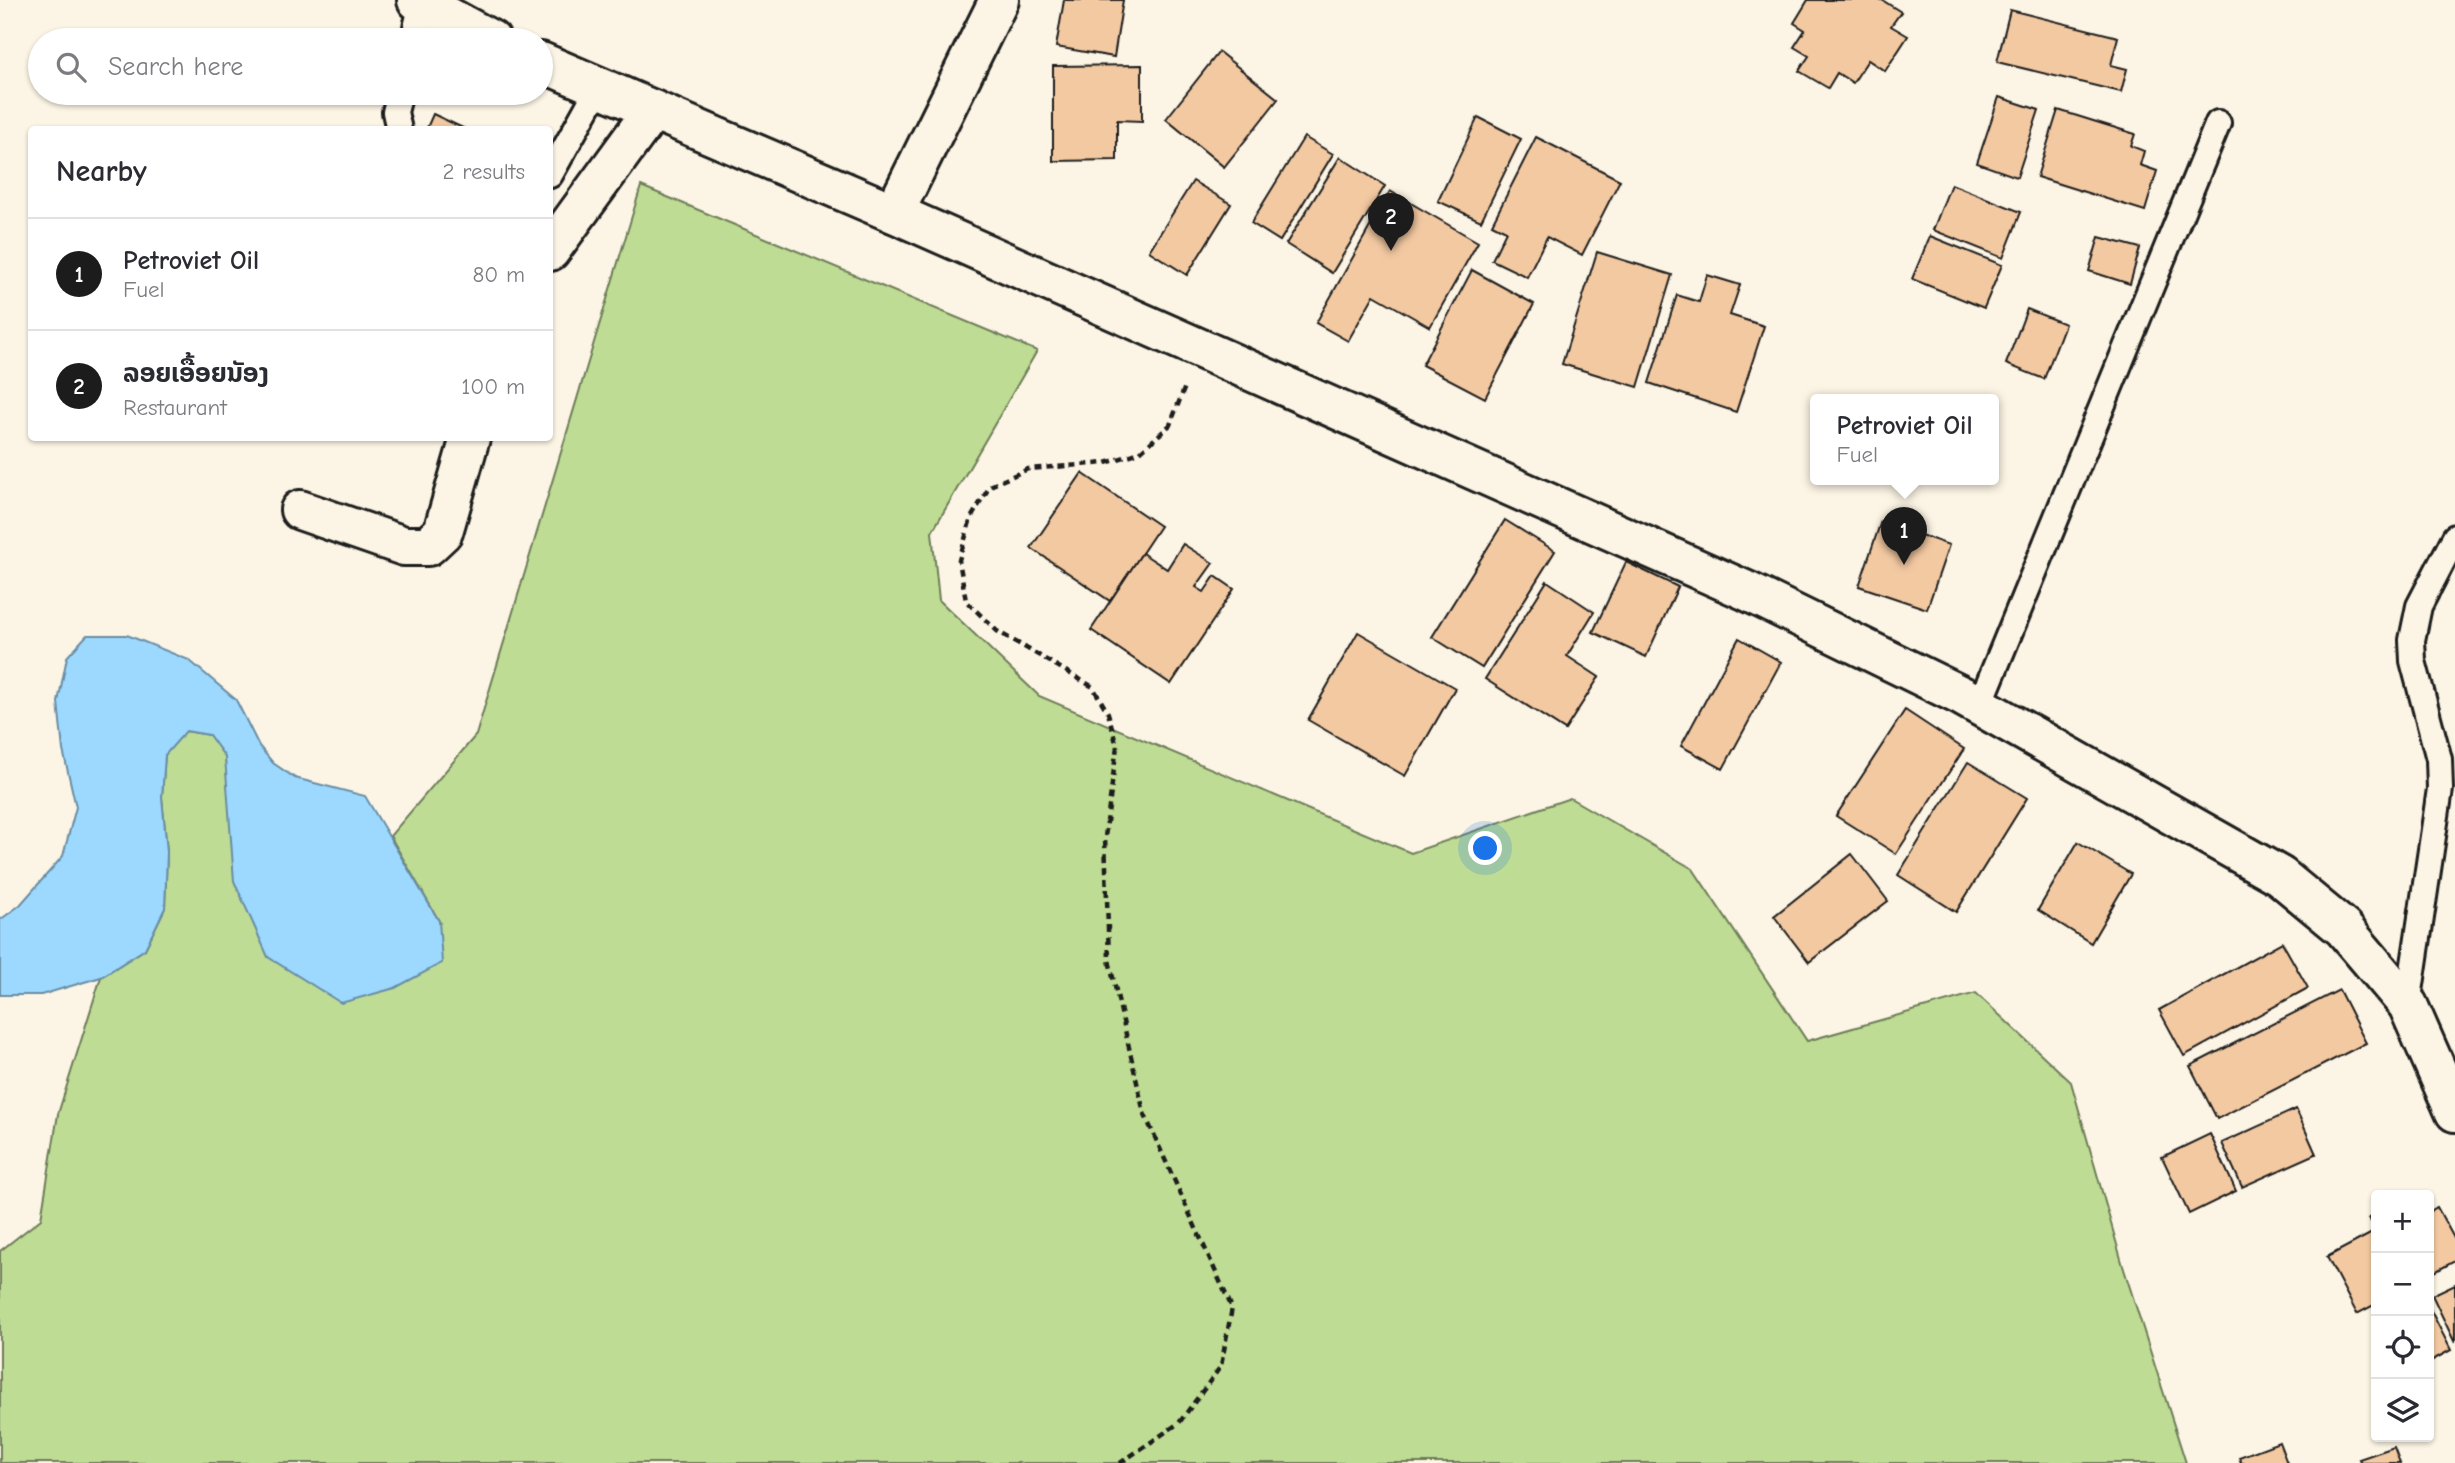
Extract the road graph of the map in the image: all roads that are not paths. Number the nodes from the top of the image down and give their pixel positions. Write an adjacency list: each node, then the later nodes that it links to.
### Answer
1 (999, 0): 12 (main road)
2 (419, 1): 3 (lane); 4 (main road)
3 (415, 28)
4 (469, 28)
5 (553, 67): 6 (main road)
6 (599, 86): 8 (main road); 11 (lane)
7 (397, 105): 10 (lane)
8 (653, 110): 12 (main road); 13 (main road)
9 (2218, 123): 17 (lane)
10 (398, 126)
11 (553, 170)
12 (894, 213): 17 (main road)
13 (553, 247)
14 (469, 441): 15 (main road)
15 (300, 510)
16 (2455, 537): 18 (lane)
17 (1979, 707): 18 (main road)
18 (2408, 1005): 19 (main road)
19 (2455, 1112)

